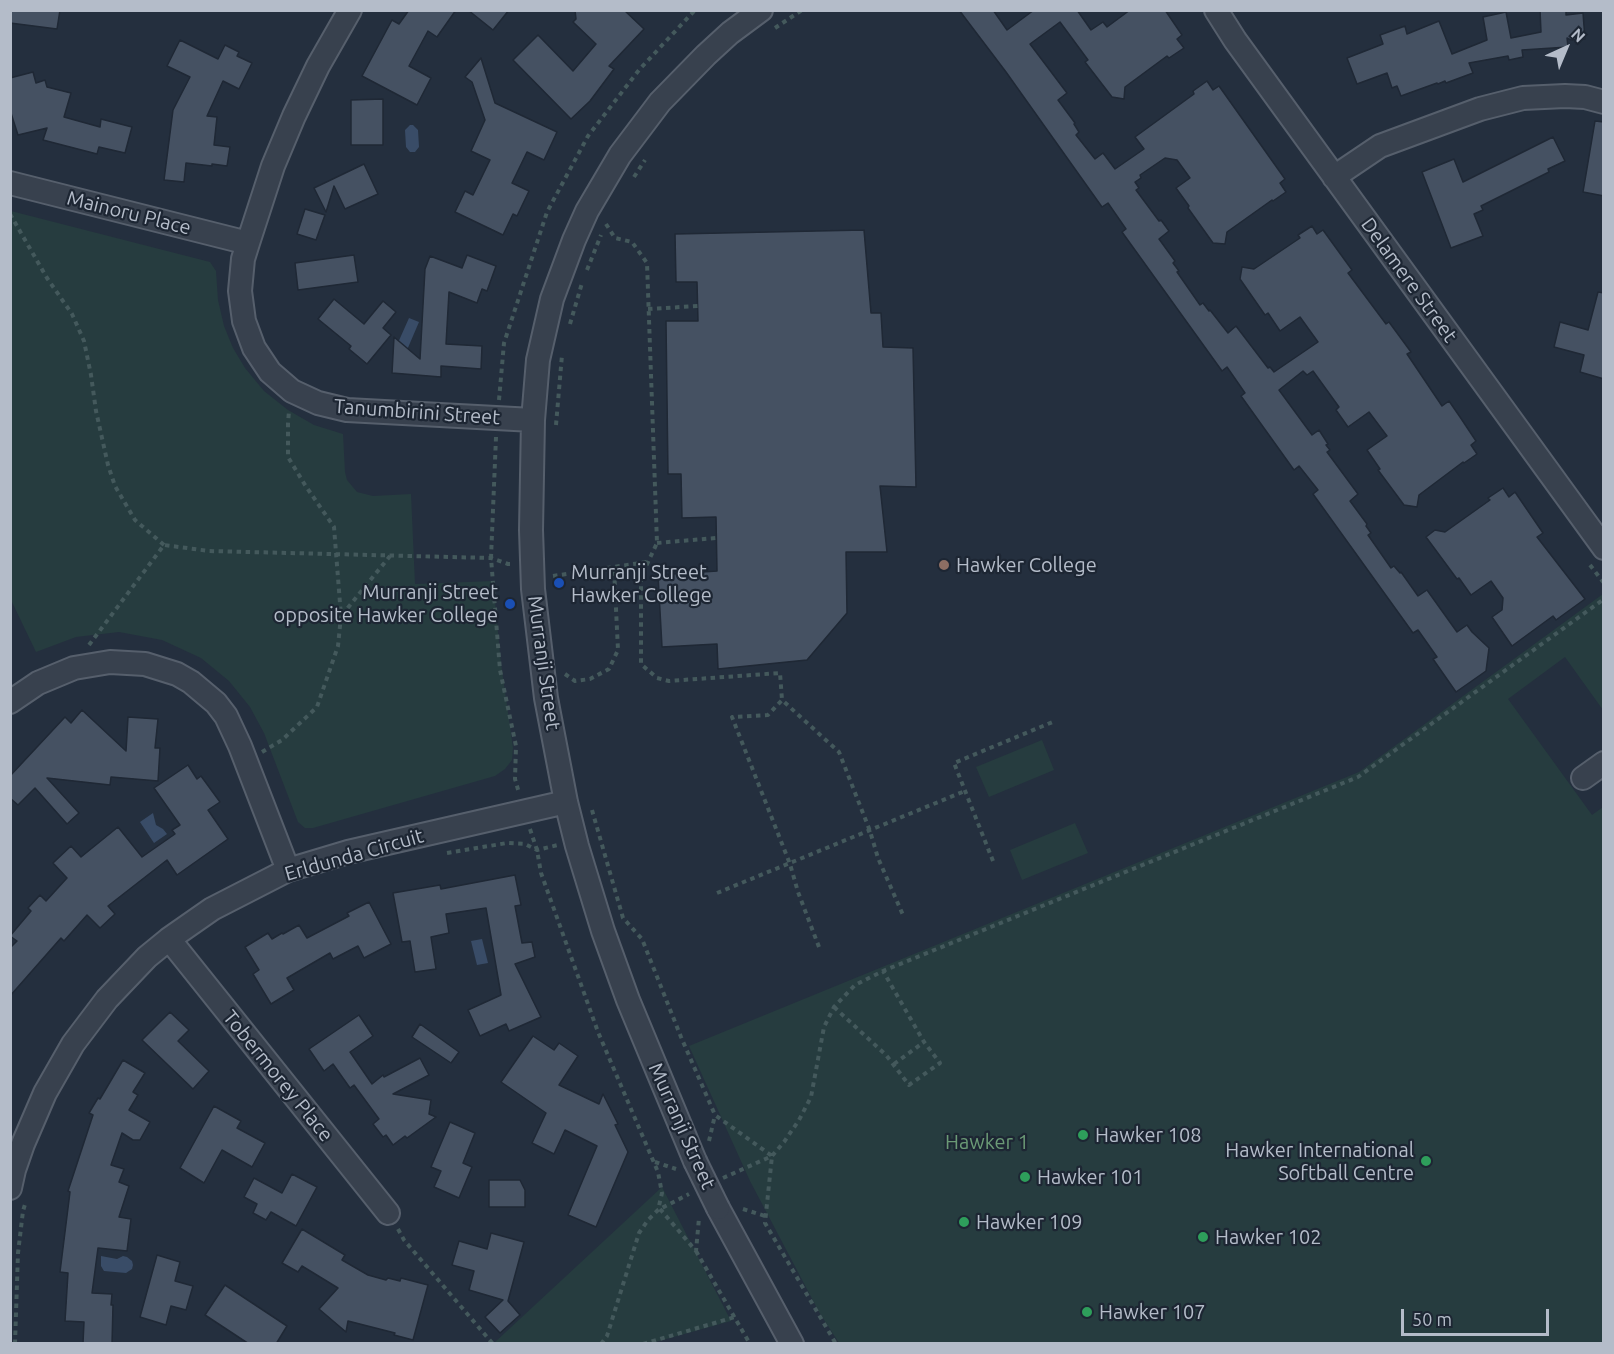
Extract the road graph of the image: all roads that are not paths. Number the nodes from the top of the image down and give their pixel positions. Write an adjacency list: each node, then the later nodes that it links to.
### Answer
1 (350, 10): 7 (street, Tanumbirini Street)
2 (761, 10): 8 (street, Murranji Street)
3 (1216, 10): 5 (street, Delamere Street)
4 (1604, 102): 5 (street)
5 (1334, 177): 9 (street, Delamere Street)
6 (10, 183): 7 (street, Mainoru Place)
7 (248, 243): 8 (street, Tanumbirini Street)
8 (533, 420): 13 (street, Murranji Street)
9 (1604, 548)
10 (10, 702): 14 (street)
11 (1604, 763): 12 (street)
12 (1583, 778)
13 (566, 802): 14 (street, Erldunda Circuit); 18 (street, Murranji Street, bridge)
14 (288, 870): 15 (street, Erldunda Circuit)
15 (169, 939): 16 (street, Erldunda Circuit); 17 (street, Tobermorey Place)
16 (10, 1188)
17 (388, 1213)
18 (792, 1344)

